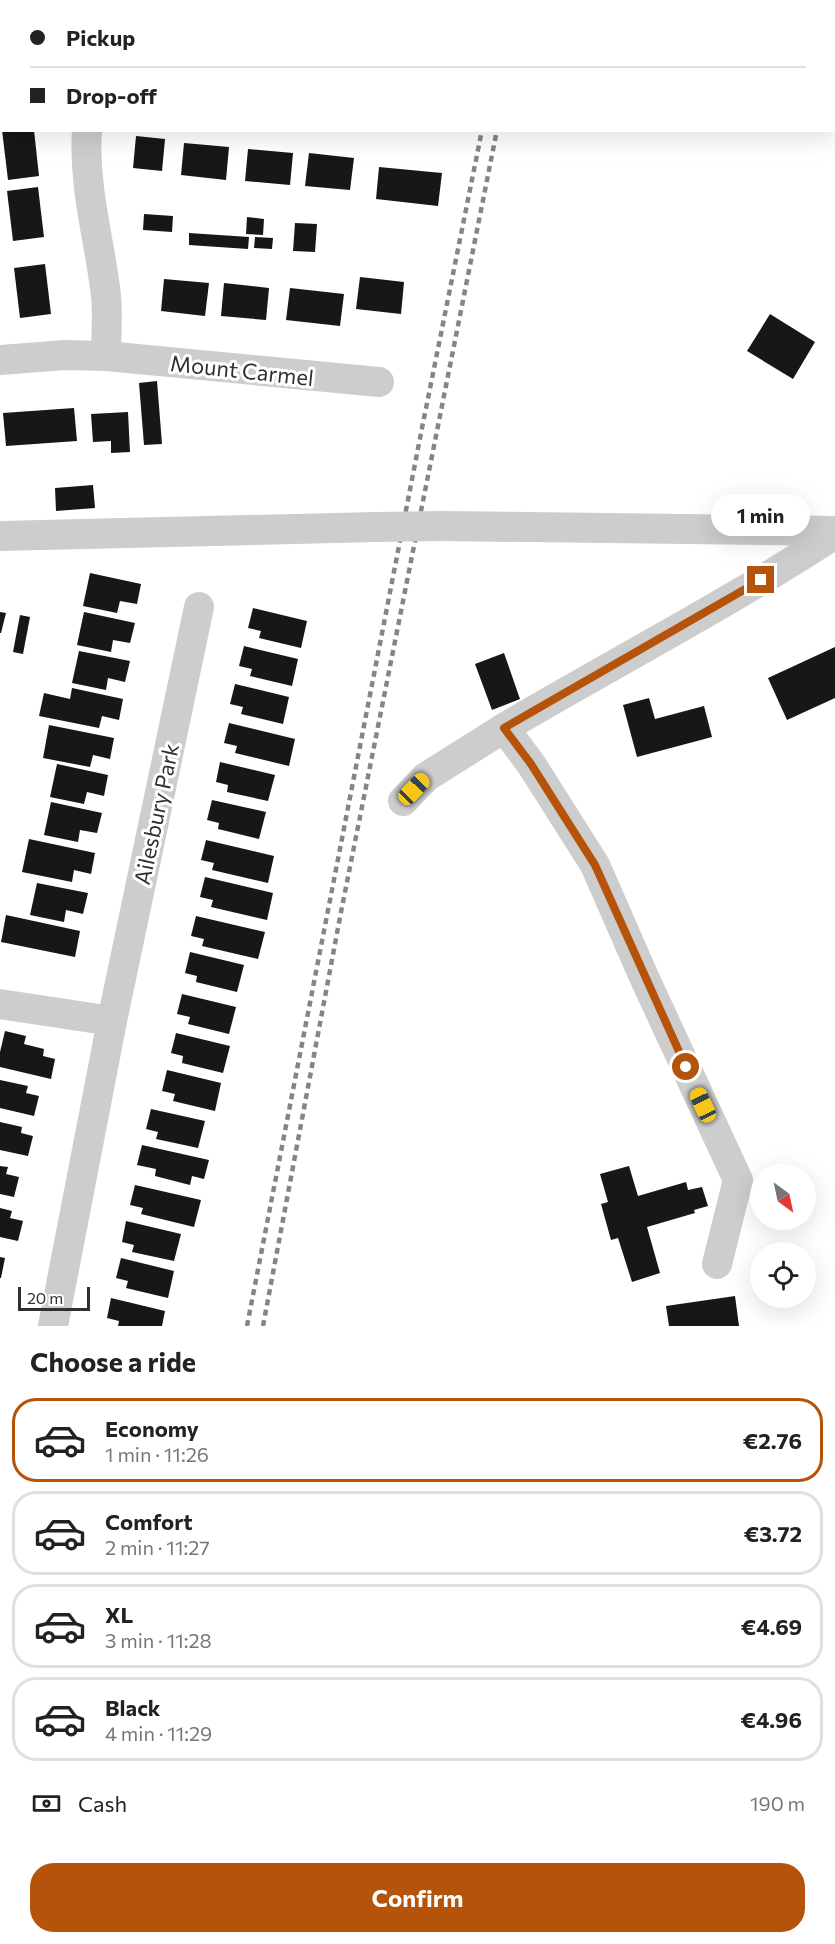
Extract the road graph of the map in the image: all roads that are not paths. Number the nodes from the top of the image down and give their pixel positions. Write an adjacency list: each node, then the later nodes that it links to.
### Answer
1 (87, 132): 2 (street)
2 (106, 356): 3 (street, Mount Carmel); 4 (street, Mount Carmel)
3 (0, 360)
4 (379, 382)
5 (835, 532): 6 (street, bridge); 8 (street)
6 (0, 536)
7 (199, 607): 11 (street, Ailesbury Park)
8 (504, 728): 9 (street); 12 (street)
9 (403, 801)
10 (0, 1004): 11 (street)
11 (112, 1021): 13 (street, Ailesbury Park)
12 (717, 1264)
13 (53, 1326)

